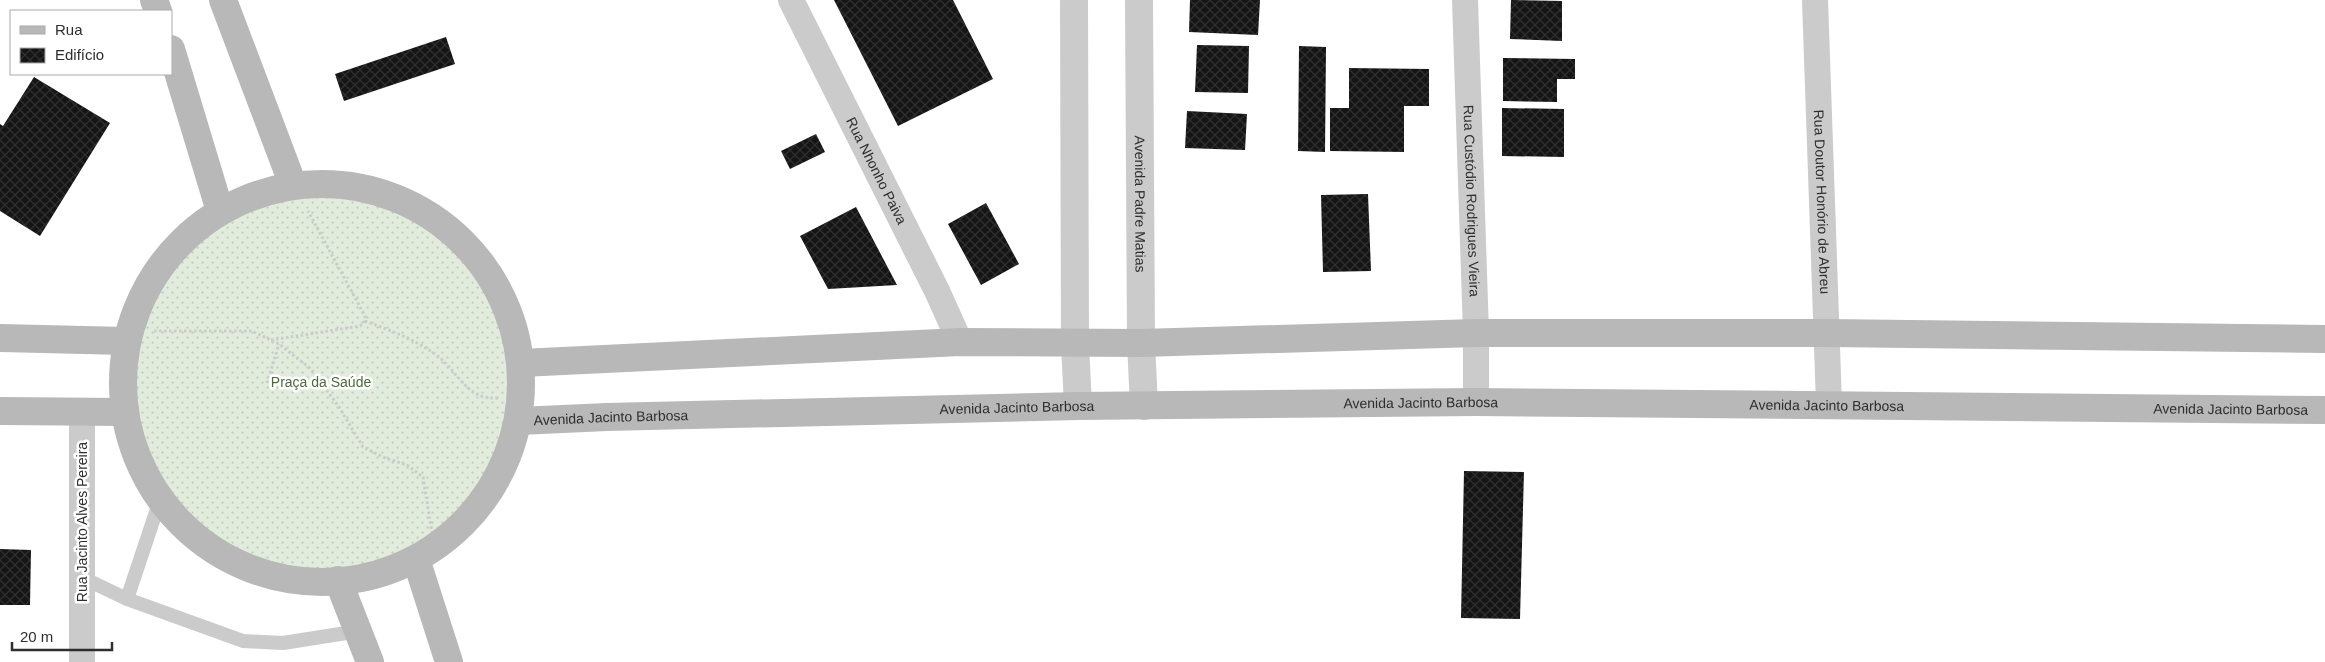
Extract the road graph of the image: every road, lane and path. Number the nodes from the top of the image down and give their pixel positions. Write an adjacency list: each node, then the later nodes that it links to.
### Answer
1 (223, 0): 8 (main road)
2 (791, 0): 17 (street, Rua Nhonho Paiva)
3 (1074, 0): 20 (street)
4 (1139, 0): 18 (street, Avenida Padre Matias)
5 (1465, 0): 11 (street, Rua Custódio Rodrigues Vieira)
6 (1815, 0): 12 (street, Rua Doutor Honório de Abreu)
7 (172, 52): 9 (main road)
8 (293, 185): 9 (main road); 10 (path); 21 (main road)
9 (220, 211): 13 (main road)
10 (365, 322): 16 (path); 23 (path)
11 (1476, 333): 12 (main road); 18 (main road); 24 (street, Rua Custódio Rodrigues Vieira)
12 (1827, 333): 15 (main road); 25 (street, Rua Doutor Honório de Abreu)
13 (128, 336): 14 (main road); 16 (path); 31 (main road)
14 (0, 338)
15 (2325, 339)
16 (271, 340): 19 (path)
17 (960, 342): 20 (main road); 21 (main road)
18 (1141, 343): 20 (main road); 27 (street, Avenida Padre Matias)
19 (279, 344): 22 (path); 34 (path)
20 (1075, 344): 26 (street)
21 (521, 363): 32 (main road)
22 (267, 384)
23 (485, 399)
24 (1476, 402): 25 (main road, Avenida Jacinto Barbosa); 27 (main road, Avenida Jacinto Barbosa)
25 (1829, 404): 28 (main road, Avenida Jacinto Barbosa)
26 (1078, 406): 27 (main road, Avenida Jacinto Barbosa); 32 (main road, Avenida Jacinto Barbosa)
27 (1144, 406)
28 (2325, 410)
29 (0, 411): 30 (main road)
30 (82, 412): 31 (main road); 35 (street, Rua Jacinto Alves Pereira)
31 (124, 412): 33 (main road)
32 (519, 421): 34 (main road)
33 (161, 497): 36 (main road); 37 (lane)
34 (425, 554): 36 (main road); 41 (main road)
35 (83, 578): 37 (lane); 39 (street, Rua Jacinto Alves Pereira)
36 (338, 580): 38 (main road)
37 (127, 599): 38 (lane)
38 (359, 631): 40 (main road)
39 (82, 662)
40 (370, 662)
41 (450, 662)

